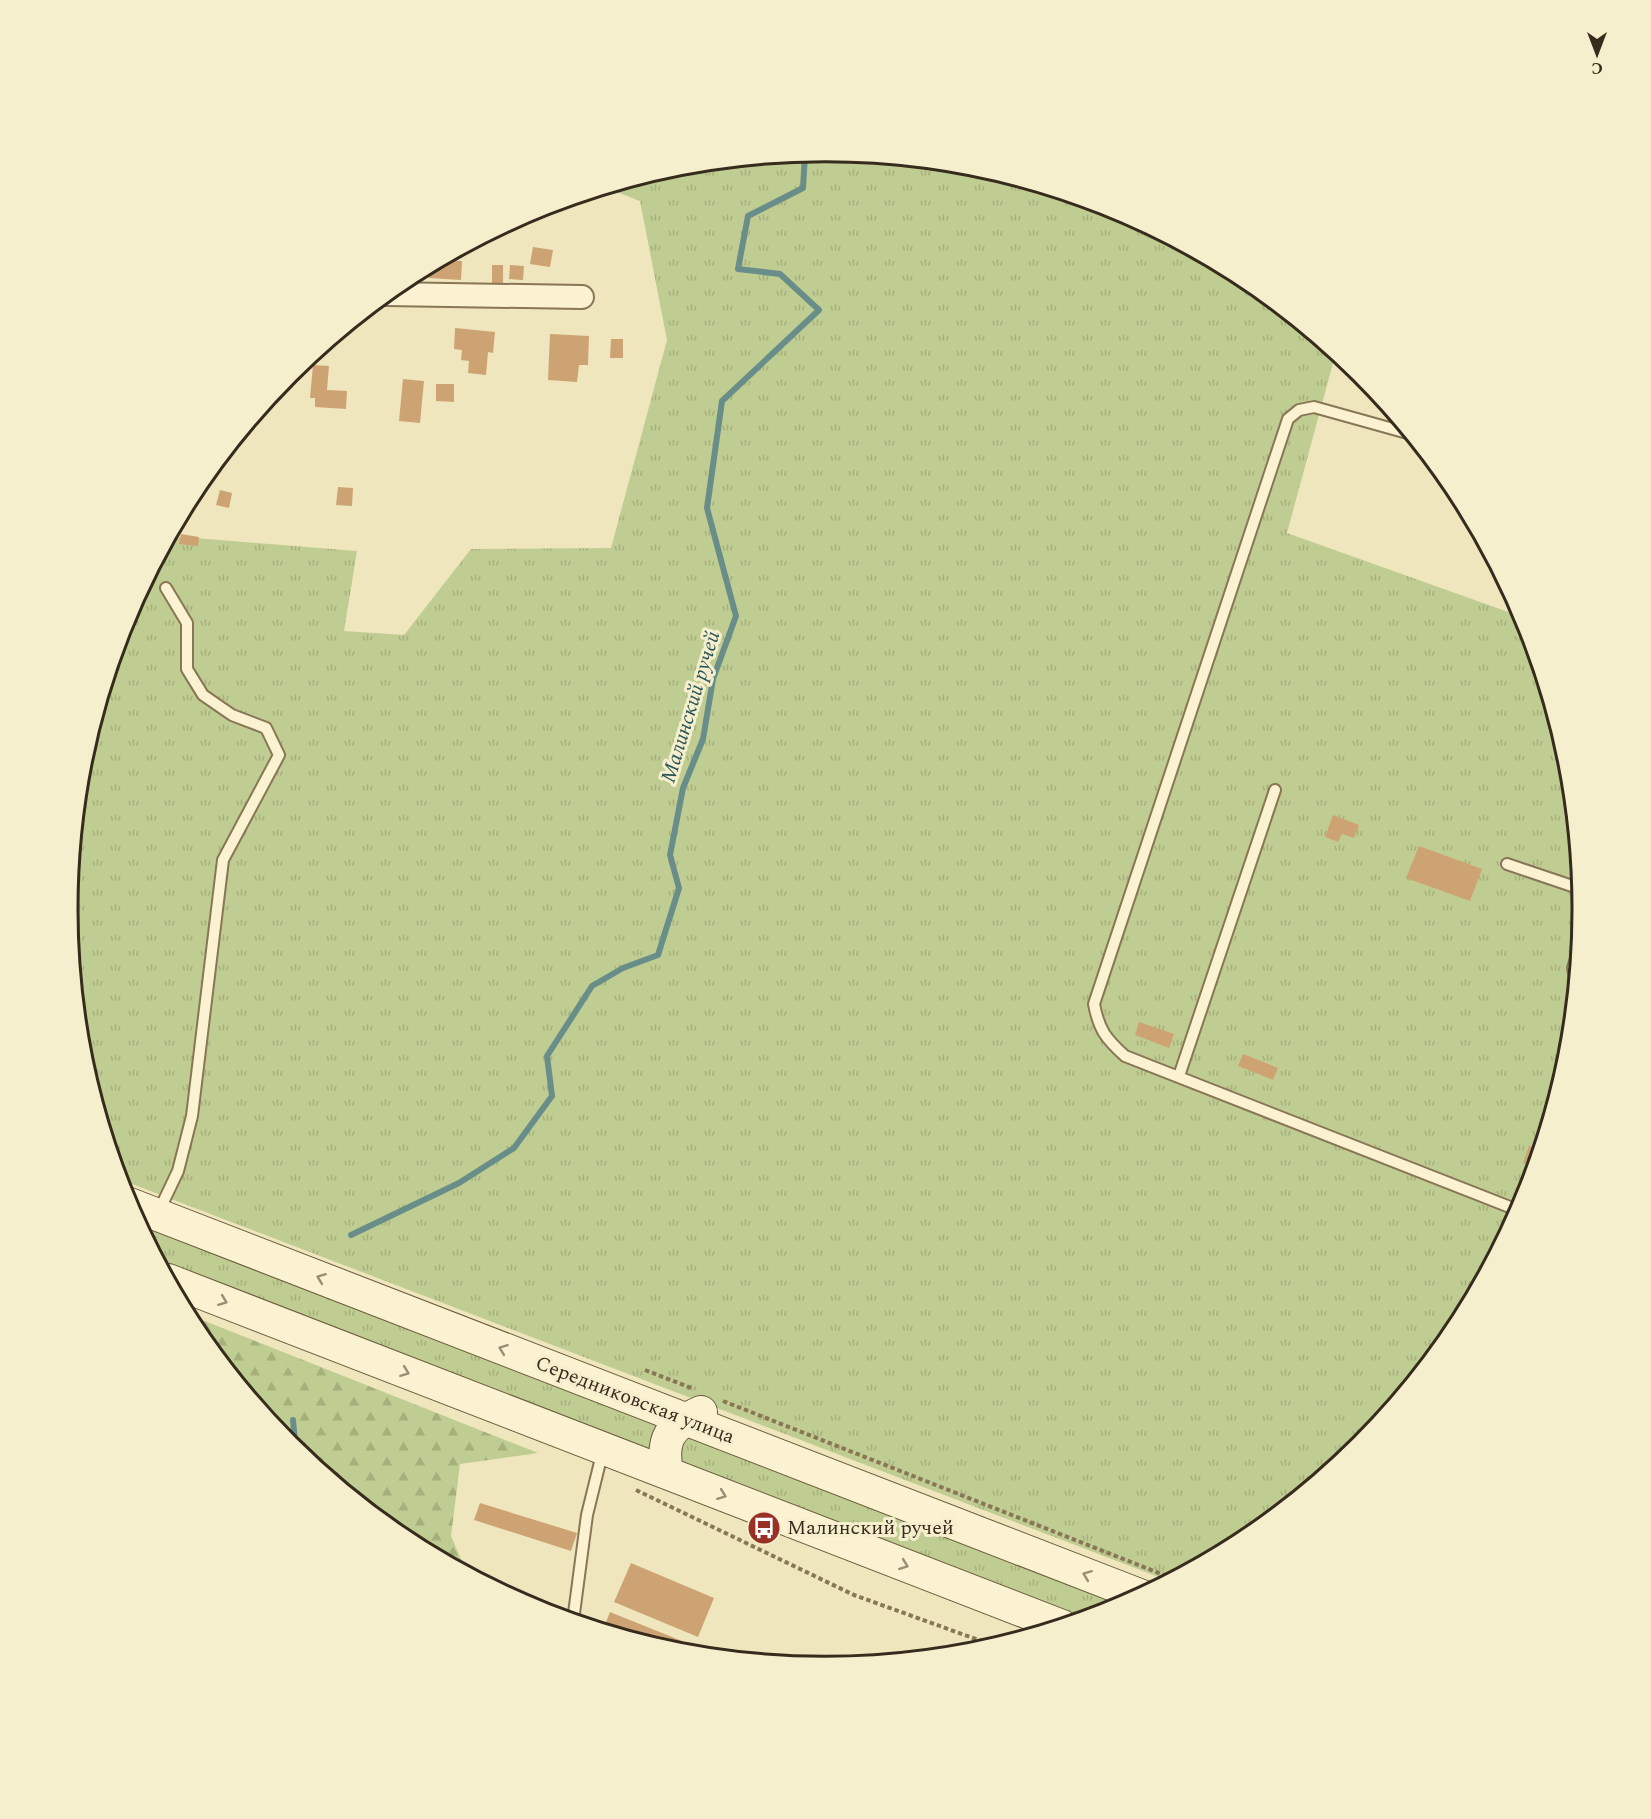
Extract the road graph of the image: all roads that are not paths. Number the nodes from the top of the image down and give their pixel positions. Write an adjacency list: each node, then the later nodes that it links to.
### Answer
1 (401, 294): 2 (street)
2 (582, 297)
3 (1399, 431): 8 (lane)
4 (166, 588): 11 (lane)
5 (1275, 790): 8 (lane)
6 (1507, 864): 7 (lane)
7 (1572, 886)
8 (1179, 1076): 9 (lane)
9 (1511, 1207)
10 (141, 1208): 11 (street, Середниковская улица)
11 (157, 1215): 13 (street, Середниковская улица, one-way to 11)
12 (179, 1284): 14 (street, one-way to 14)
13 (685, 1419): 15 (street); 16 (street, Середниковская улица, one-way to 13)
14 (603, 1449): 15 (street); 17 (lane)
15 (667, 1473): 18 (street, one-way to 18)
16 (1131, 1592)
17 (574, 1613)
18 (1051, 1622)

